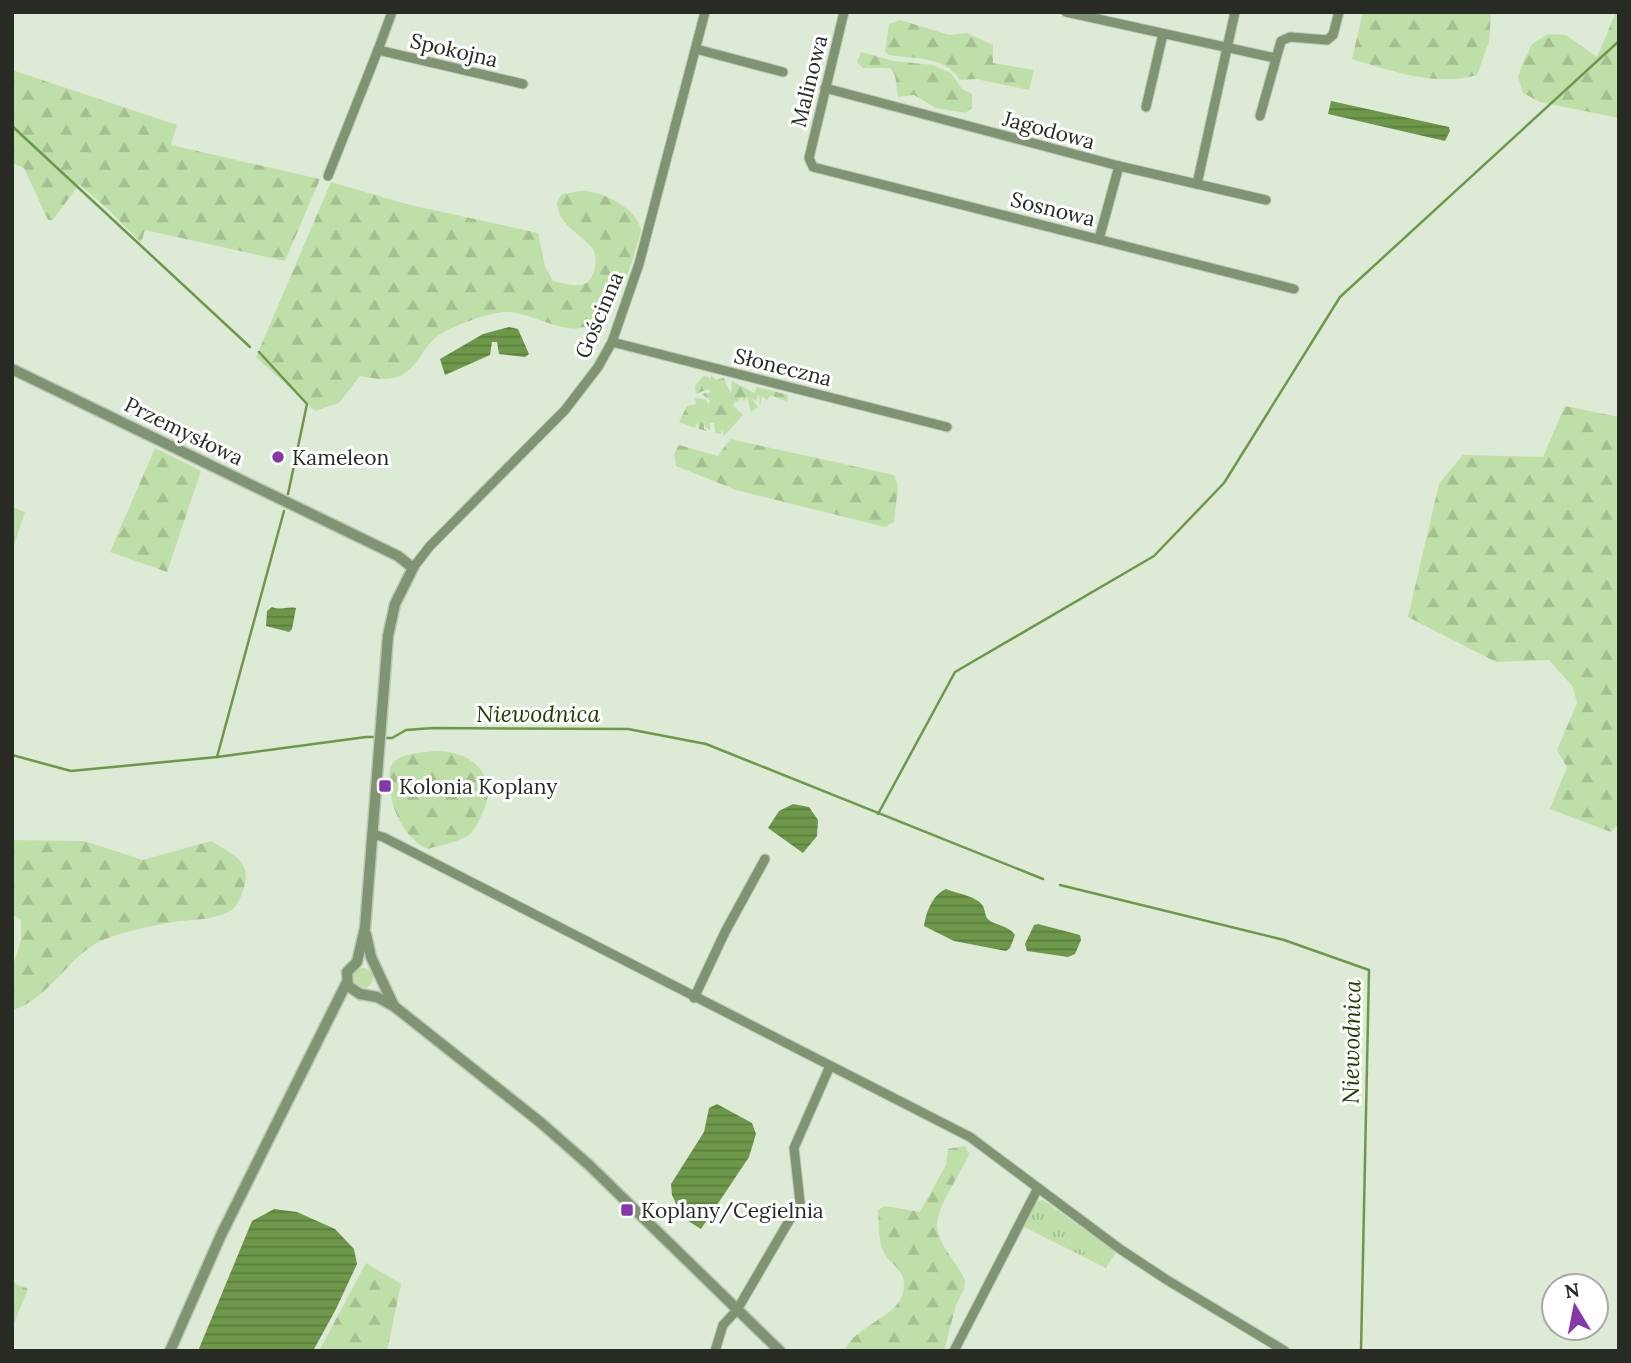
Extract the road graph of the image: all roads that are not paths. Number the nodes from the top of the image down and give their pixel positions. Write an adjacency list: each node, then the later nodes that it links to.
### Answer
1 (392, 12): 12 (street, Spokojna)
2 (705, 12): 11 (street, Gościnna)
3 (844, 12): 16 (street, Malinowa)
4 (1066, 12): 8 (street)
5 (1124, 12): 8 (street)
6 (1235, 12): 10 (street)
7 (1339, 12): 13 (street)
8 (1121, 25): 9 (street)
9 (1163, 34): 10 (street); 17 (street)
10 (1226, 48): 13 (street); 22 (street)
11 (696, 49): 14 (street); 26 (street, Gościnna)
12 (378, 50): 15 (street, Spokojna); 21 (street, Spokojna)
13 (1275, 58): 18 (street)
14 (783, 72)
15 (523, 84)
16 (825, 88): 19 (street, Malinowa); 20 (street, Jagodowa)
17 (1146, 107)
18 (1260, 116)
19 (809, 158): 24 (street, Sosnowa)
20 (1119, 166): 22 (street, Jagodowa); 24 (street)
21 (328, 176)
22 (1197, 184): 23 (street, Jagodowa)
23 (1266, 200)
24 (1099, 239): 25 (street, Sosnowa)
25 (1294, 289)
26 (612, 342): 28 (street, Słoneczna); 29 (street, Gościnna)
27 (12, 369): 29 (street, Przemysłowa)
28 (947, 427)
29 (413, 568): 30 (street)
30 (372, 834): 32 (street); 38 (street)
31 (765, 859): 38 (street)
32 (365, 928): 33 (street); 34 (street)
33 (357, 962): 34 (street); 36 (street)
34 (376, 966): 35 (street)
35 (381, 980): 37 (street); 39 (street)
36 (347, 982): 37 (street); 40 (street)
37 (362, 994): 39 (street); 40 (street)
38 (695, 998): 41 (street)
39 (395, 1007): 43 (street)
40 (330, 1014): 44 (street)
41 (830, 1066): 42 (street); 43 (street)
42 (1038, 1188): 47 (street); 48 (street)
43 (737, 1310): 45 (street); 46 (street)
44 (170, 1351)
45 (715, 1351)
46 (780, 1351)
47 (954, 1351)
48 (1285, 1351)

